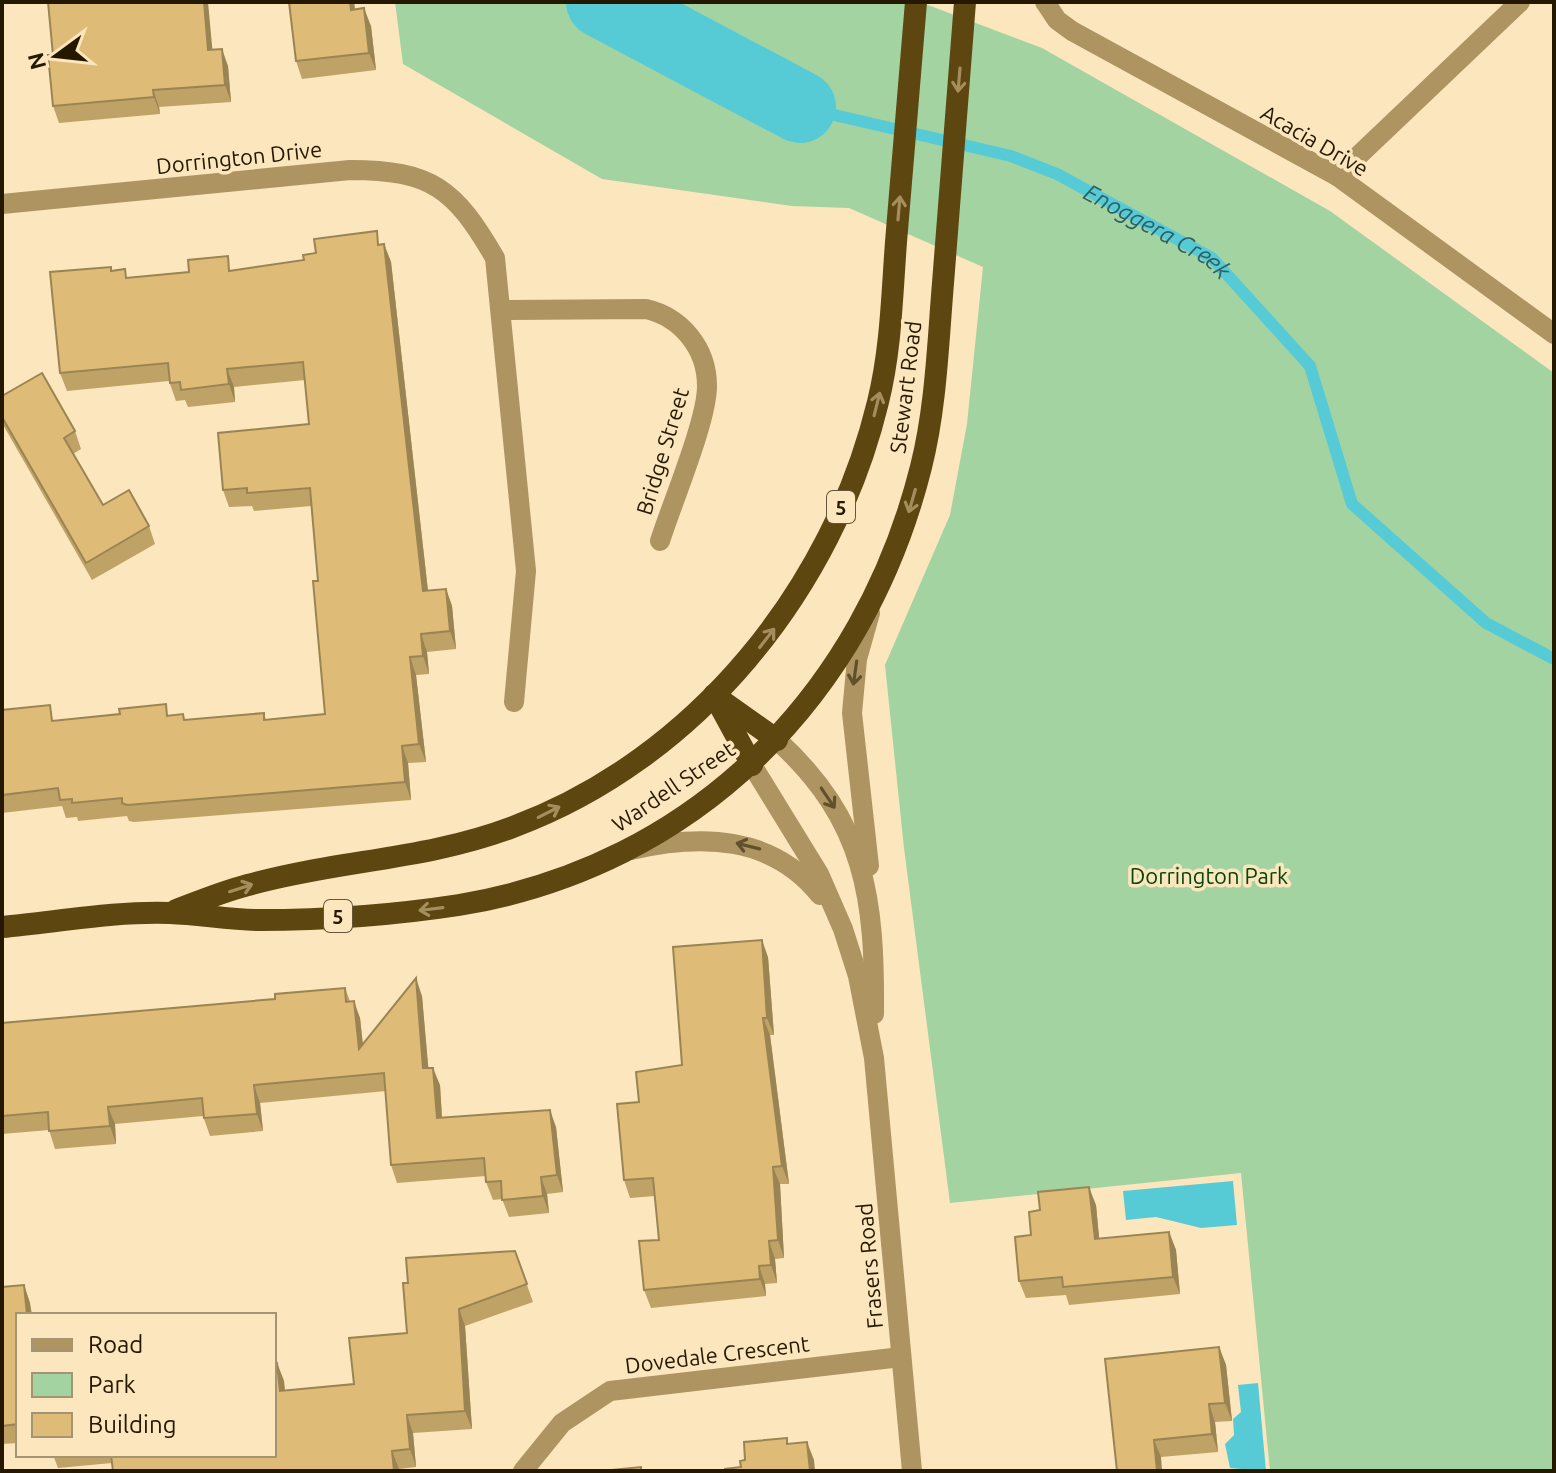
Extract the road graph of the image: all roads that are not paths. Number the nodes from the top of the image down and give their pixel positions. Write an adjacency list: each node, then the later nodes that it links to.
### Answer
1 (916, 2): 11 (highway, Stewart Road / 5, one-way to 1)
2 (965, 2): 10 (highway, Stewart Road / 5, one-way to 10)
3 (1045, 2): 5 (street, Acacia Drive)
4 (1520, 2): 5 (street)
5 (1337, 176): 8 (street, Acacia Drive)
6 (2, 204): 7 (street, Dorrington Drive)
7 (501, 310): 9 (street, Bridge Street); 12 (street)
8 (1554, 334)
9 (660, 541)
10 (874, 598): 13 (highway, Stewart Road / 5); 16 (street, one-way to 16)
11 (714, 695): 13 (highway); 14 (highway); 17 (highway, Wardell Street / 5, one-way to 11)
12 (514, 702)
13 (777, 740): 14 (highway, Wardell Street / 5); 16 (street, Frasers Road, one-way to 16)
14 (752, 765): 15 (highway, Wardell Street / 5); 19 (street, Frasers Road)
15 (625, 851): 17 (highway, Wardell Street / 5, one-way to 17); 19 (street, Frasers Road, one-way to 15)
16 (870, 901): 20 (street, Frasers Road)
17 (167, 913): 18 (highway, Wardell Street / 5)
18 (2, 927)
19 (853, 959): 20 (street, Frasers Road)
20 (874, 1058): 21 (street, Frasers Road)
21 (901, 1357): 22 (street, Dovedale Crescent); 23 (street, Frasers Road)
22 (523, 1471)
23 (912, 1471)

